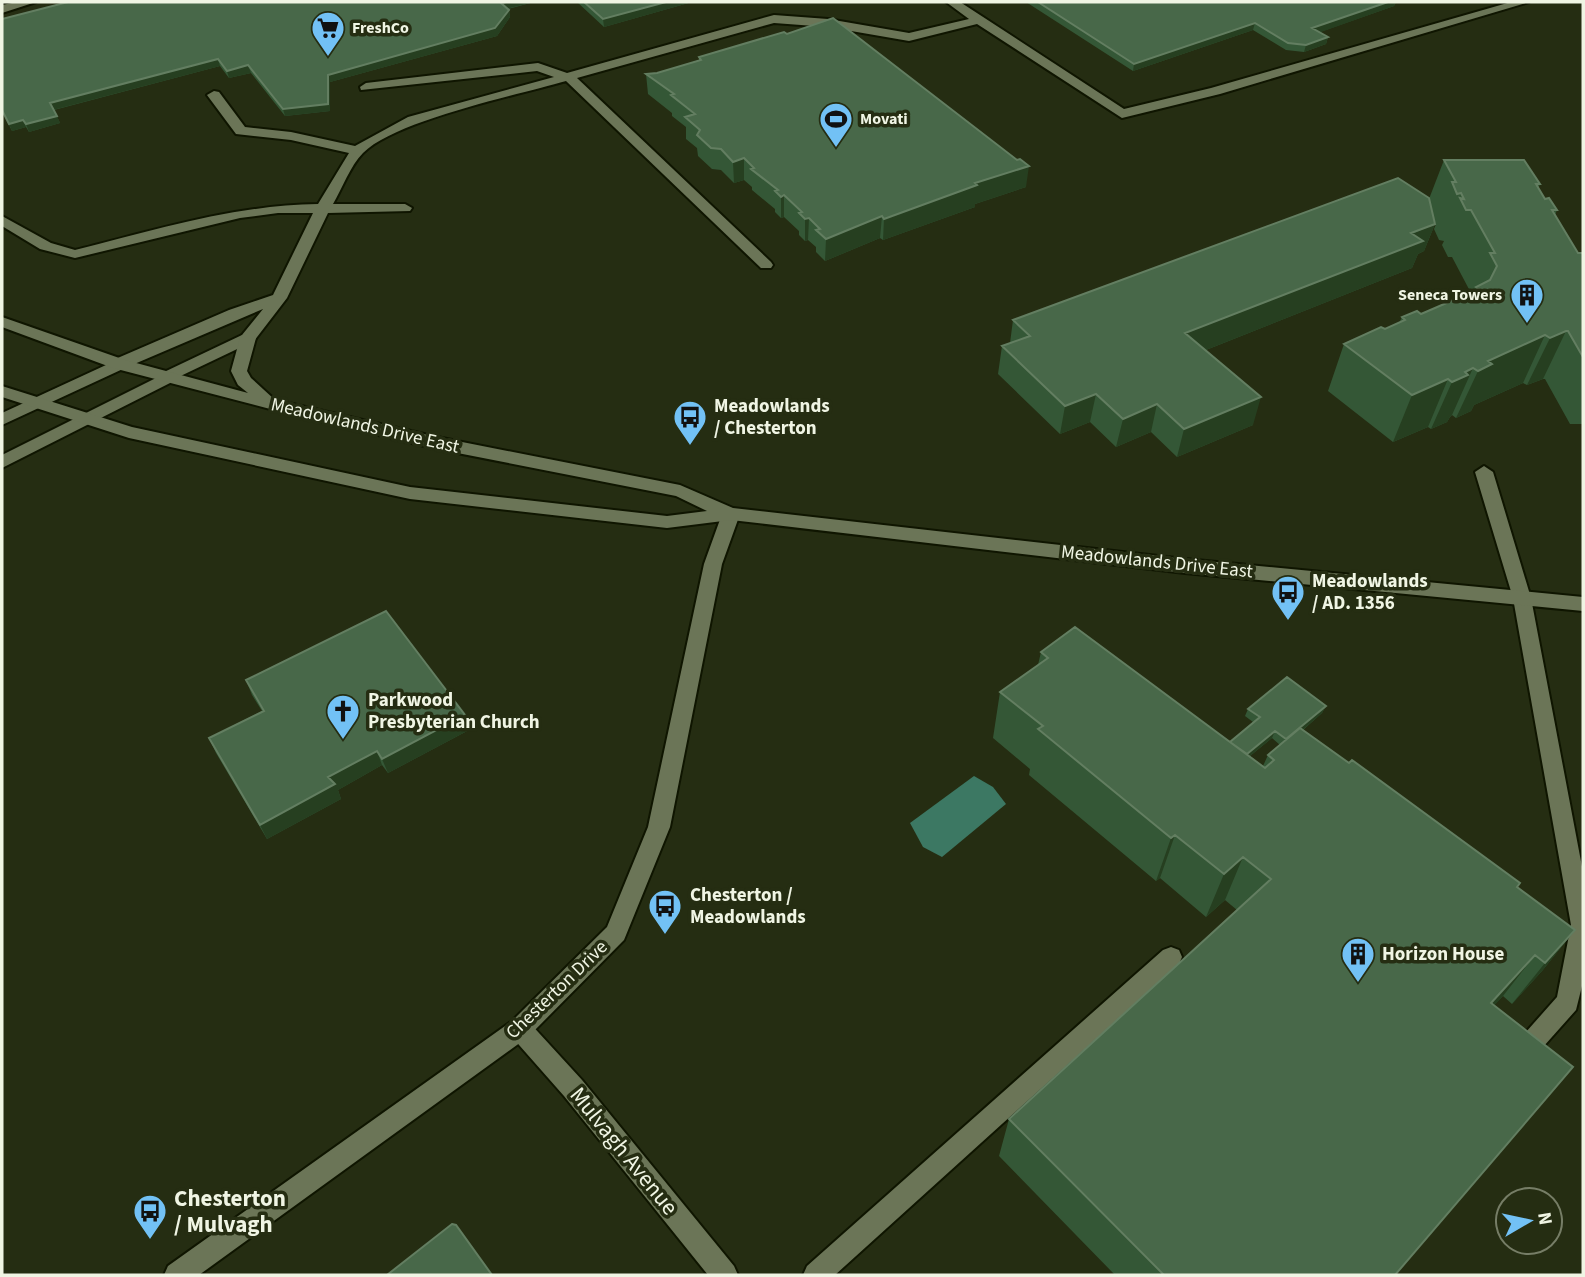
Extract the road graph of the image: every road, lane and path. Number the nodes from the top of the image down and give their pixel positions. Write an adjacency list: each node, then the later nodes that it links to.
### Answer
1 (30, 2): 4 (main road)
2 (952, 2): 5 (main road)
3 (1523, 2): 5 (main road)
4 (2, 9)
5 (978, 20): 6 (main road)
6 (570, 78): 7 (main road); 9 (main road); 13 (main road)
7 (366, 86)
8 (214, 95): 9 (main road)
9 (357, 151): 11 (main road)
10 (405, 208): 11 (main road)
11 (324, 209): 12 (main road); 14 (main road)
12 (2, 220)
13 (766, 265)
14 (279, 298): 16 (lane); 17 (main road)
15 (2, 323): 17 (main road, Meadowlands Drive East)
16 (248, 338): 18 (lane); 21 (main road)
17 (119, 364): 18 (main road, Meadowlands Drive East); 20 (main road)
18 (168, 377): 21 (main road, Meadowlands Drive East); 22 (main road)
19 (2, 391): 20 (main road, Meadowlands Drive East)
20 (36, 403): 22 (main road, Meadowlands Drive East); 23 (main road)
21 (274, 405): 26 (main road, Meadowlands Drive East)
22 (91, 418): 24 (main road); 26 (main road, Meadowlands Drive East)
23 (2, 420)
24 (2, 462)
25 (1484, 472): 27 (main road)
26 (731, 514): 27 (main road, Meadowlands Drive East); 30 (main road, Chesterton Drive)
27 (1522, 598): 28 (main road, Meadowlands Drive East); 31 (main road)
28 (1583, 604)
29 (1171, 957): 34 (main road)
30 (520, 1029): 32 (main road, Chesterton Drive); 33 (main road, Mulvagh Avenue)
31 (1509, 1068)
32 (177, 1275)
33 (725, 1275)
34 (816, 1275)

